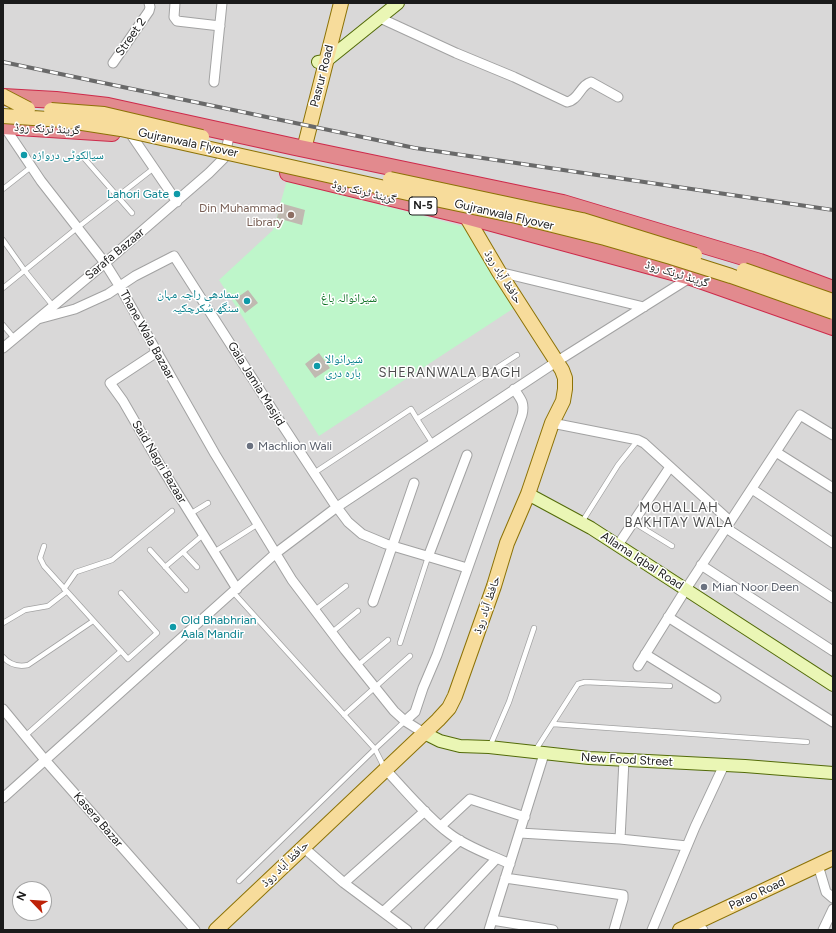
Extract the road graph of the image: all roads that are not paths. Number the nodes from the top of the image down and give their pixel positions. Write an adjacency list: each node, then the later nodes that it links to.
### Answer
1 (175, 3): 8 (street)
2 (222, 3): 8 (street)
3 (333, 3): 9 (main road, Pasrur Road)
4 (341, 3): 9 (main road, Pasrur Road)
5 (398, 3): 7 (street)
6 (149, 7): 10 (street, Street 2)
7 (380, 18): 9 (street); 13 (street)
8 (220, 26): 11 (street)
9 (322, 62): 19 (main road, Pasrur Road)
10 (113, 63)
11 (214, 82)
12 (3, 97): 15 (main road, bridge); 17 (highway)
13 (618, 97)
14 (3, 108): 15 (main road, Gujranwala Flyover)
15 (28, 109): 38 (main road, Gujranwala Flyover, bridge)
16 (3, 123): 18 (highway, گرینڈ ٹرنک روڈ / N-5); 22 (street, Thane Wala Bazaar); 41 (main road, Gujranwala Flyover, bridge)
17 (230, 133): 19 (highway); 21 (street)
18 (132, 136): 21 (highway, گرینڈ ٹرنک روڈ / N-5); 23 (street)
19 (299, 148): 37 (highway)
20 (84, 158): 25 (lane)
21 (224, 158): 26 (street, Sarafa Bazaar); 28 (highway, گرینڈ ٹرنک روڈ / N-5)
22 (31, 167): 24 (lane); 29 (street, Thane Wala Bazaar)
23 (154, 168): 25 (lane); 26 (street)
24 (3, 189)
25 (118, 196): 27 (lane); 29 (lane)
26 (177, 202): 31 (street, Sarafa Bazaar)
27 (132, 213)
28 (466, 216): 33 (main road, حافظ آباد روڈ); 34 (highway, گرینڈ ٹرنک روڈ / N-5)
29 (77, 228): 31 (street, Thane Wala Bazaar); 32 (lane)
30 (3, 240): 32 (lane)
31 (105, 263): 35 (street, Thane Wala Bazaar); 39 (street, Sarafa Bazaar)
32 (25, 271): 36 (lane); 39 (lane)
33 (499, 272): 40 (street); 49 (main road, حافظ آباد روڈ)
34 (691, 277): 40 (street); 44 (highway, گرینڈ ٹرنک روڈ / N-5)
35 (120, 287): 42 (street); 47 (street, Thane Wala Bazaar); 59 (street, Gala Jamia Masjid)
36 (3, 288)
37 (833, 289)
38 (833, 301)
39 (53, 306): 42 (street, Sarafa Bazaar)
40 (644, 307): 49 (street)
41 (833, 312)
42 (38, 319): 45 (street, Sarafa Bazaar)
43 (3, 325): 45 (lane)
44 (833, 327)
45 (14, 338): 46 (street, Sarafa Bazaar)
46 (3, 348)
47 (157, 352): 67 (street, Said Nagri Bazaar); 70 (street, Thane Wala Bazaar)
48 (517, 355): 51 (lane)
49 (556, 362): 50 (street); 52 (main road, حافظ آباد روڈ)
50 (514, 389): 55 (street); 86 (street)
51 (417, 419): 55 (lane); 59 (lane)
52 (552, 423): 54 (street); 63 (main road, حافظ آباد روڈ)
53 (833, 435): 56 (street)
54 (638, 440): 58 (street); 68 (lane)
55 (432, 444): 65 (street)
56 (776, 452): 61 (street); 62 (street)
57 (467, 455): 82 (street)
58 (670, 466): 69 (street); 71 (street)
59 (314, 473): 65 (street, Gala Jamia Masjid)
60 (414, 482): 76 (street)
61 (833, 488)
62 (752, 489): 71 (street); 73 (street)
63 (528, 494): 68 (street, Allama Iqbal Road); 120 (main road, حافظ آباد روڈ)
64 (208, 503): 67 (lane)
65 (337, 507): 76 (street, Gala Jamia Masjid); 81 (street)
66 (172, 511): 91 (lane)
67 (190, 514): 72 (street, Said Nagri Bazaar)
68 (582, 522): 74 (street, Allama Iqbal Road)
69 (633, 522): 74 (street); 77 (lane)
70 (258, 524): 80 (lane); 81 (street, Thane Wala Bazaar)
71 (728, 524): 83 (street); 93 (street)
72 (203, 535): 79 (lane); 80 (street, Said Nagri Bazaar)
73 (833, 543)
74 (618, 545): 88 (street, Allama Iqbal Road)
75 (44, 546): 91 (lane)
76 (391, 546): 82 (street, Gala Jamia Masjid); 94 (street)
77 (672, 546)
78 (150, 550): 84 (lane)
79 (183, 552): 84 (lane); 85 (lane)
80 (214, 552): 90 (street, Said Nagri Bazaar)
81 (276, 553): 90 (street); 95 (street, Thane Wala Bazaar)
82 (428, 557): 86 (street, Gala Jamia Masjid); 103 (lane)
83 (701, 565): 88 (street); 105 (street)
84 (165, 567): 89 (lane)
85 (197, 567)
86 (468, 568): 117 (street)
87 (346, 586): 95 (lane)
88 (686, 589): 97 (street); 112 (street, Allama Iqbal Road)
89 (186, 590)
90 (235, 590): 116 (lane); 126 (street)
91 (65, 591): 98 (lane); 99 (lane)
92 (121, 593): 104 (lane)
93 (833, 598)
94 (373, 602)
95 (315, 610): 101 (street, Thane Wala Bazaar)
96 (358, 611): 101 (lane)
97 (668, 617): 106 (street); 118 (street)
98 (93, 620): 104 (lane); 108 (lane)
99 (3, 623)
100 (534, 628): 123 (lane)
101 (331, 632): 109 (street, Thane Wala Bazaar)
102 (388, 640): 109 (lane)
103 (400, 643)
104 (120, 651): 121 (lane)
105 (833, 651)
106 (645, 654): 110 (street); 114 (street)
107 (410, 656): 113 (lane)
108 (3, 657)
109 (357, 666): 113 (street, Thane Wala Bazaar)
110 (638, 666)
111 (670, 686): 119 (lane)
112 (833, 686)
113 (374, 687): 116 (lane); 117 (street, Thane Wala Bazaar)
114 (716, 698)
115 (3, 708): 121 (street, Kasera Bazar)
116 (344, 715): 124 (lane)
117 (405, 721): 120 (street, Thane Wala Bazaar); 124 (lane)
118 (833, 722)
119 (553, 724): 122 (lane); 125 (lane)
120 (424, 733): 123 (street, New Food Street); 129 (main road, حافظ آباد روڈ)
121 (25, 736): 126 (street, Kasera Bazar)
122 (807, 742)
123 (489, 747): 125 (street, New Food Street)
124 (374, 749): 129 (lane); 145 (lane)
125 (539, 753): 127 (street, New Food Street); 133 (street)
126 (45, 760): 131 (street); 152 (street, Kasera Bazar)
127 (624, 760): 128 (street, New Food Street); 136 (street)
128 (724, 764): 130 (street, New Food Street); 138 (street)
129 (385, 769): 132 (street); 139 (main road, حافظ آباد روڈ)
130 (833, 773)
131 (3, 798)
132 (425, 811): 134 (street); 146 (street)
133 (525, 817): 134 (street); 135 (street)
134 (441, 826): 137 (street)
135 (520, 833): 136 (street); 142 (street)
136 (620, 839): 138 (street)
137 (460, 840): 140 (street); 149 (street)
138 (687, 846): 159 (street)
139 (303, 847): 146 (street); 153 (main road, حافظ آباد روڈ)
140 (496, 858): 142 (street); 155 (street)
141 (833, 858): 143 (main road, Parao Road)
142 (510, 864): 144 (street)
143 (818, 865): 147 (street); 151 (main road, Parao Road)
144 (505, 878): 150 (street); 158 (street)
145 (239, 881)
146 (344, 883): 149 (street)
147 (833, 898)
148 (833, 909): 161 (street)
149 (383, 912): 154 (street)
150 (492, 920): 156 (street); 157 (street)
151 (699, 926): 160 (main road, Parao Road)
152 (189, 928)
153 (216, 930)
154 (407, 930)
155 (429, 930)
156 (489, 930)
157 (553, 930)
158 (614, 930)
159 (652, 930)
160 (680, 930)
161 (824, 930)

